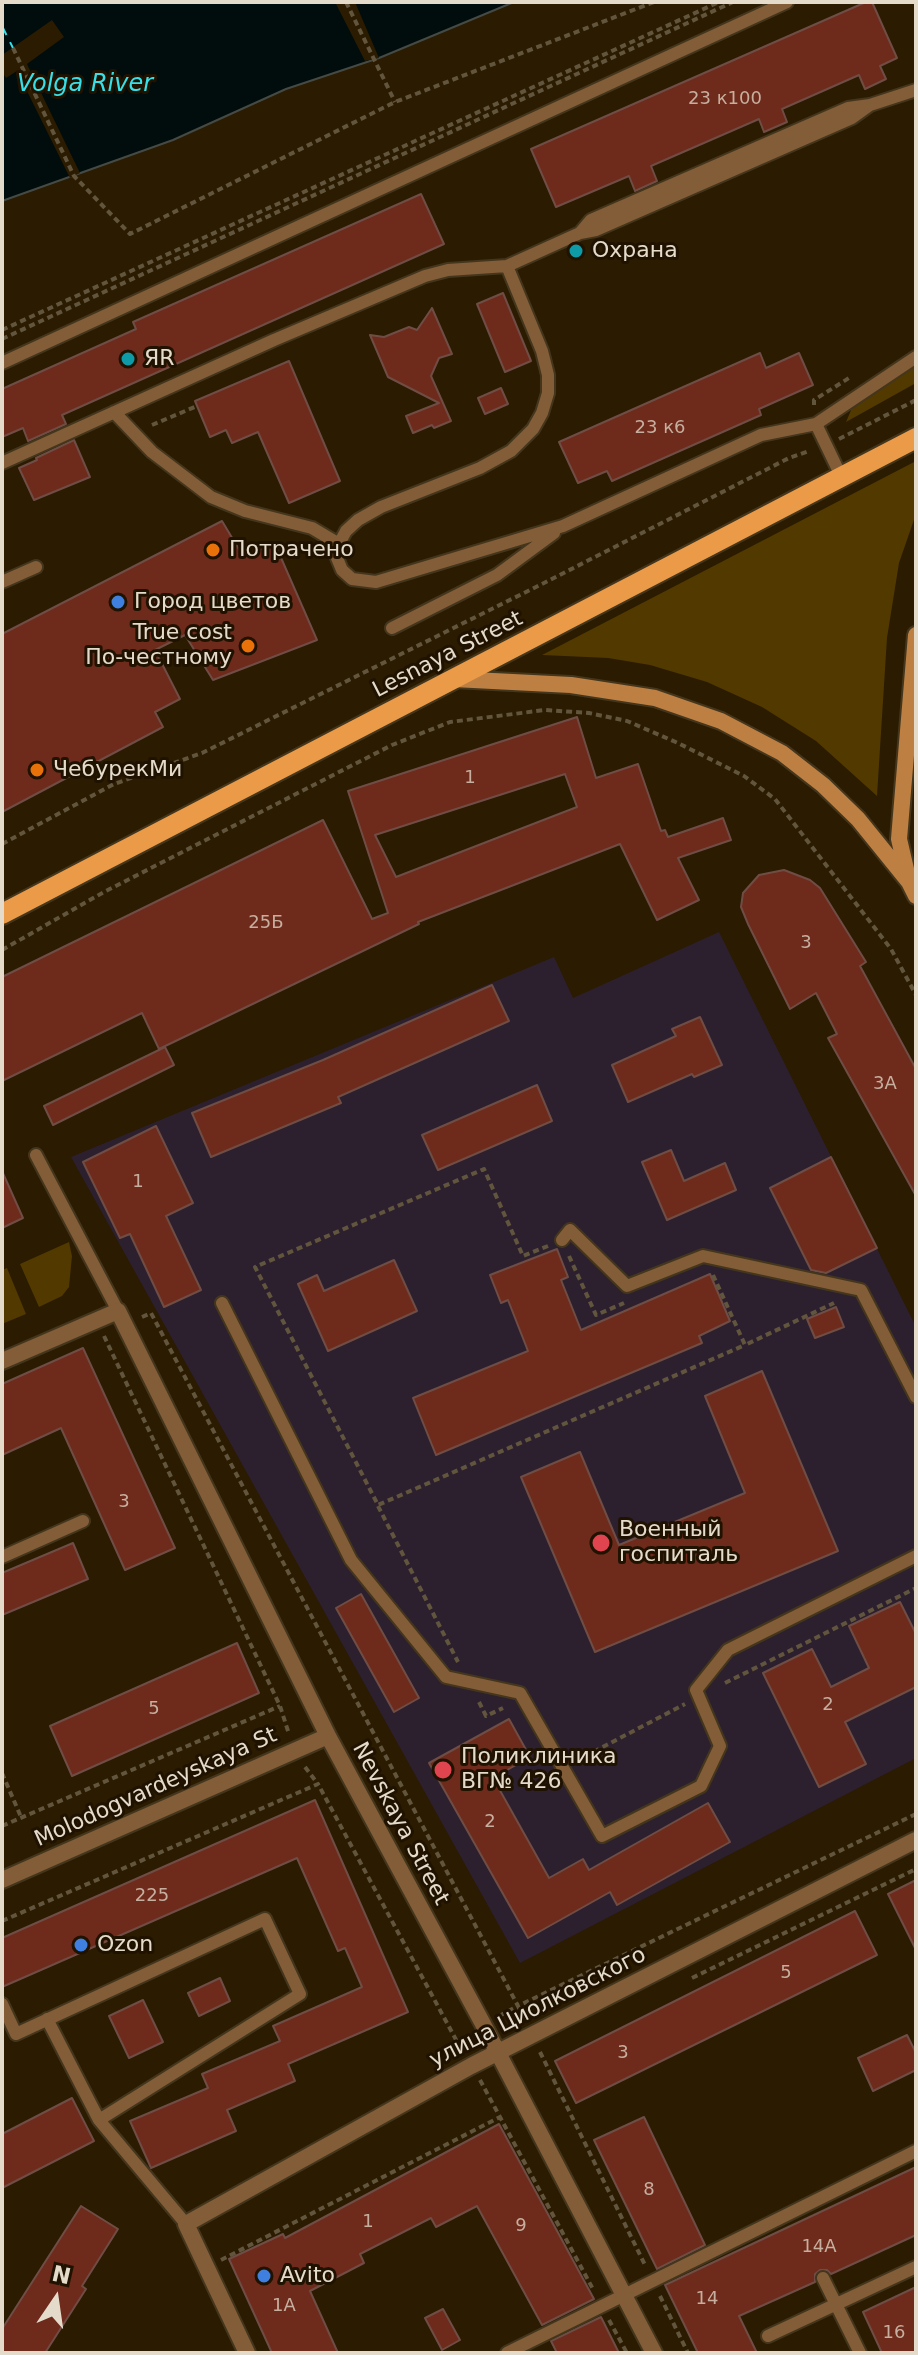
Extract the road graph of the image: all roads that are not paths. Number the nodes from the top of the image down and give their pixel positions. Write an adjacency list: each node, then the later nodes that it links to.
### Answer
1 (787, 2): 5 (lane)
2 (916, 90): 3 (lane)
3 (507, 266): 6 (lane); 12 (lane)
4 (916, 357): 7 (lane)
5 (2, 363)
6 (114, 412): 9 (lane); 12 (lane)
7 (816, 424): 10 (lane); 11 (lane)
8 (916, 438): 10 (main road, Lesnaya Street)
9 (2, 463)
10 (841, 476): 17 (main road, Lesnaya Street)
11 (563, 526): 12 (lane); 15 (lane)
12 (339, 544)
13 (36, 567): 14 (lane)
14 (2, 582)
15 (392, 628)
16 (916, 635): 18 (main road)
17 (453, 679): 18 (main road); 19 (main road, Lesnaya Street)
18 (913, 889)
19 (2, 914)
20 (36, 1155): 23 (lane)
21 (562, 1240): 25 (lane)
22 (222, 1303): 27 (lane)
23 (121, 1318): 24 (street); 29 (street, Nevskaya Street)
24 (2, 1361)
25 (916, 1397)
26 (83, 1521): 28 (lane)
27 (916, 1556)
28 (2, 1557)
29 (328, 1736): 31 (street, Molodogvardeyskaya St); 36 (street, Nevskaya Street)
30 (916, 1840): 36 (street, улица Циолковского)
31 (2, 1880)
32 (2, 2004): 34 (lane)
33 (47, 2019): 34 (lane); 37 (lane); 37 (lane)
34 (16, 2034): 35 (lane)
35 (2, 2040)
36 (497, 2053): 39 (street, улица Циолковского); 42 (street, Nevskaya Street)
37 (99, 2120): 39 (lane)
38 (916, 2151): 42 (lane)
39 (186, 2224): 46 (street)
40 (916, 2267): 43 (lane)
41 (823, 2278): 43 (lane)
42 (622, 2294): 45 (lane); 49 (street, Nevskaya Street)
43 (835, 2305): 44 (lane); 50 (lane)
44 (768, 2336)
45 (531, 2341): 47 (lane); 48 (lane)
46 (247, 2353)
47 (507, 2353)
48 (537, 2353)
49 (654, 2353)
50 (860, 2353)

